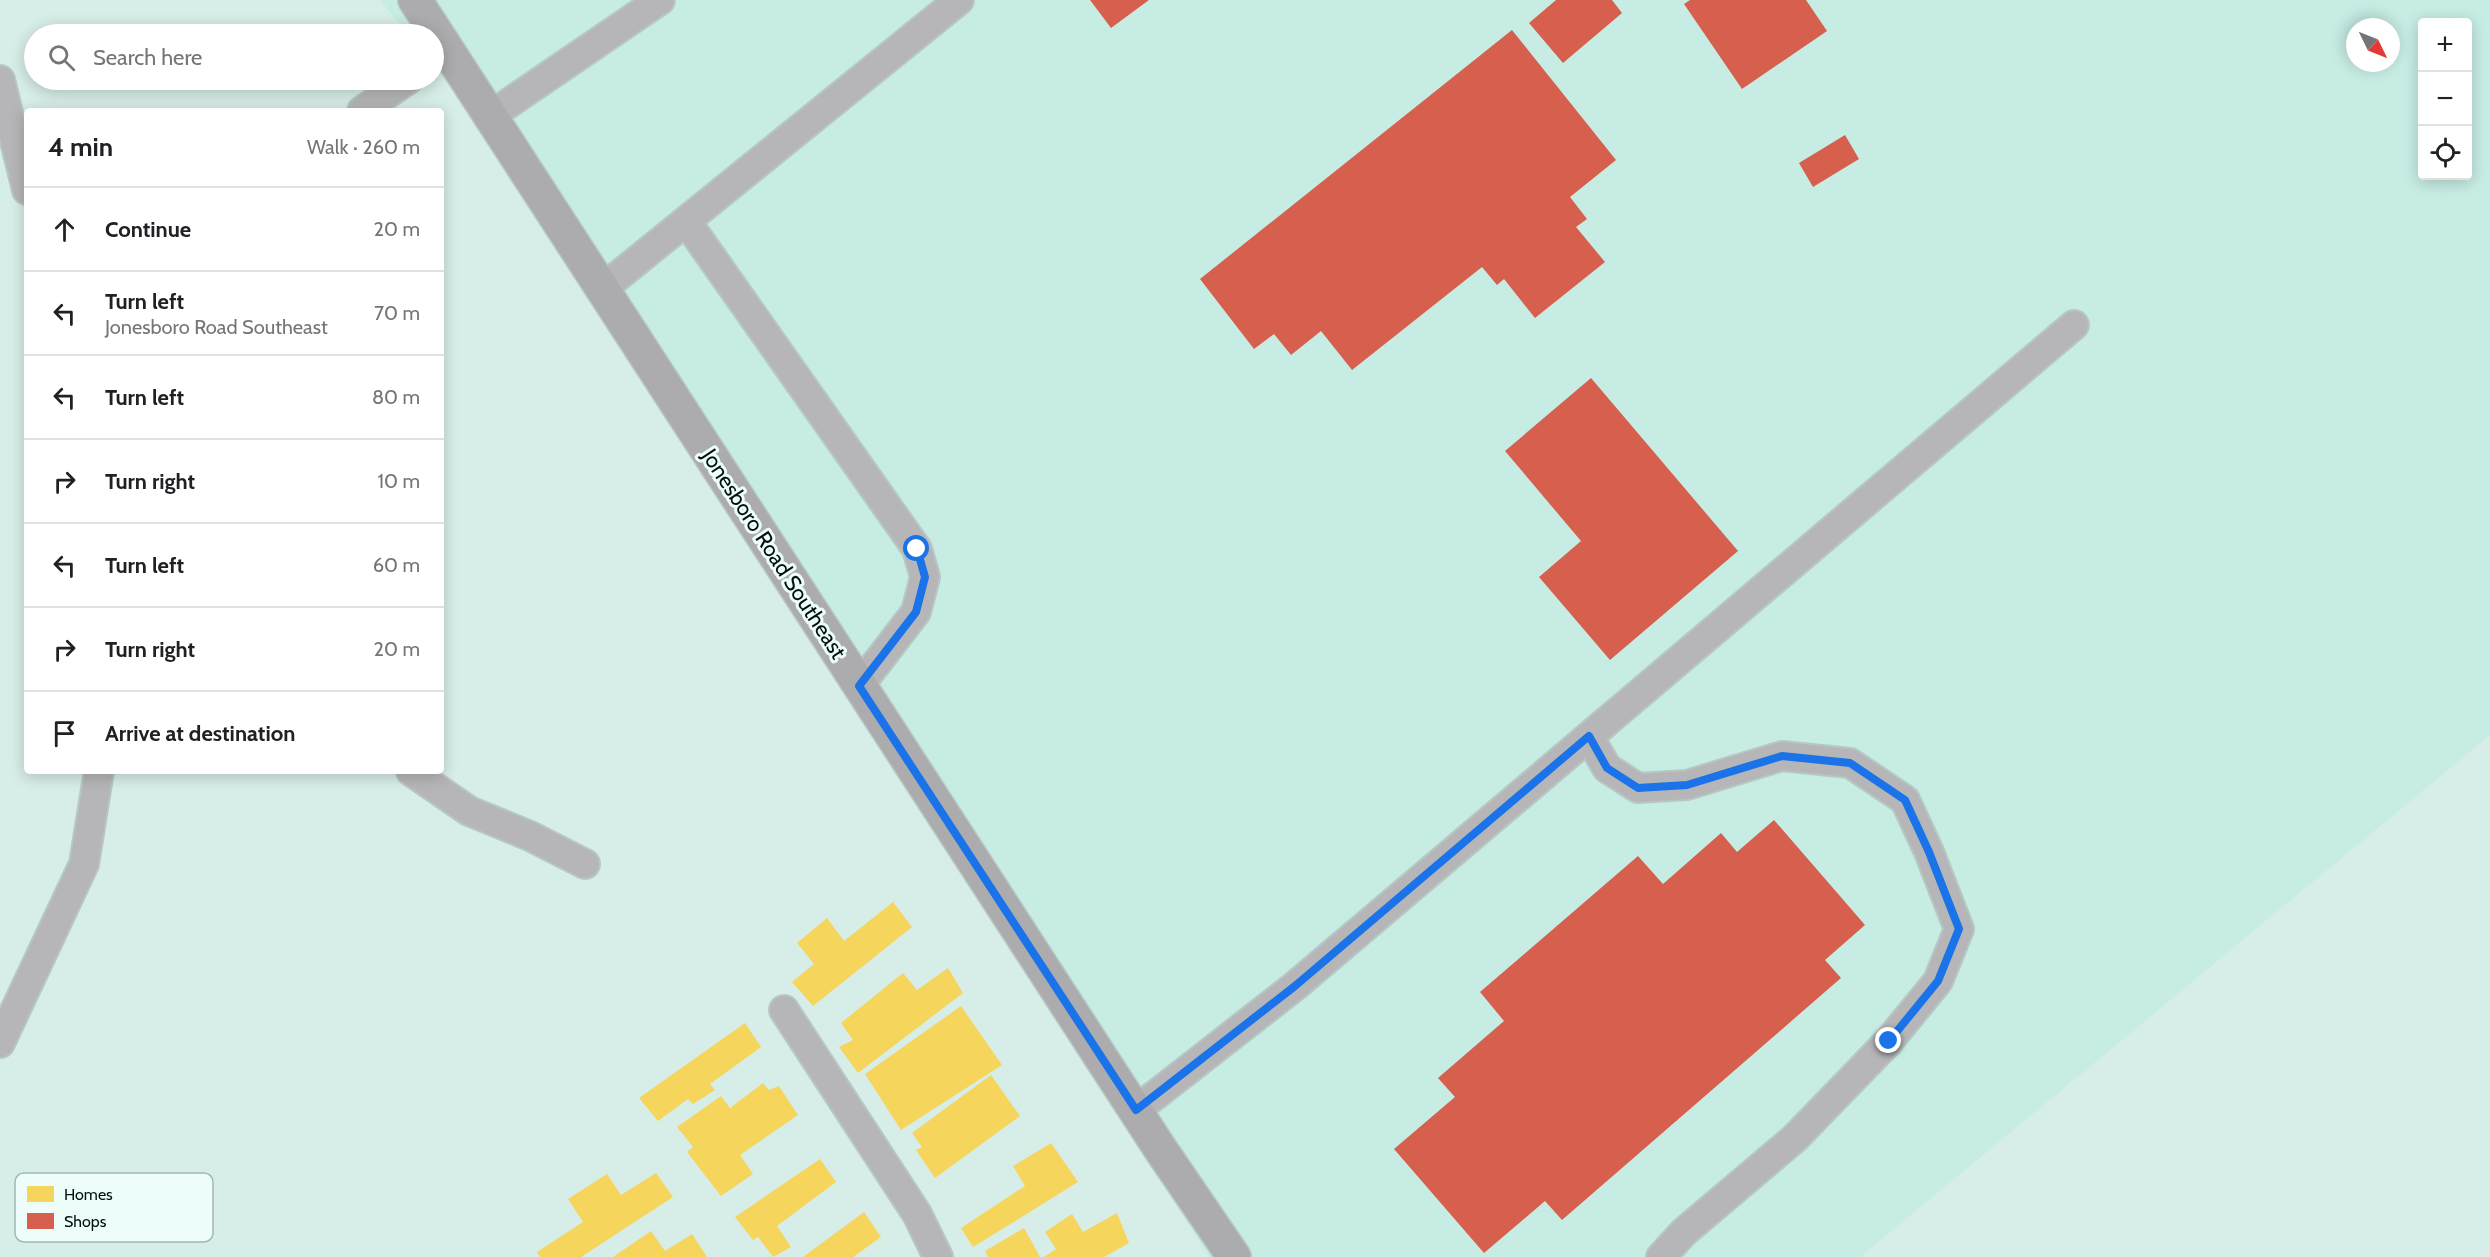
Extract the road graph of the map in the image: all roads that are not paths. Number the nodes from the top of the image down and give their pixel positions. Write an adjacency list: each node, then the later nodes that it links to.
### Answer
1 (415, 0): 4 (main road, Jonesboro Road Southeast)
2 (660, 0): 9 (lane)
3 (959, 0): 11 (lane)
4 (426, 24)
5 (444, 60): 9 (main road, Jonesboro Road Southeast)
6 (0, 80): 10 (lane)
7 (392, 90): 8 (lane)
8 (366, 108)
9 (490, 116): 12 (main road, Jonesboro Road Southeast)
10 (24, 178)
11 (686, 221): 12 (lane); 14 (lane)
12 (602, 289): 14 (main road, Jonesboro Road Southeast)
13 (2074, 325): 15 (lane)
14 (859, 686): 21 (main road, Jonesboro Road Southeast)
15 (1589, 736): 21 (lane); 24 (lane)
16 (99, 774): 20 (lane)
17 (415, 774): 18 (lane)
18 (585, 864)
19 (784, 1010): 22 (lane)
20 (0, 1042)
21 (1136, 1110): 23 (main road, Jonesboro Road Southeast)
22 (938, 1257)
23 (1234, 1257)
24 (1661, 1257)

